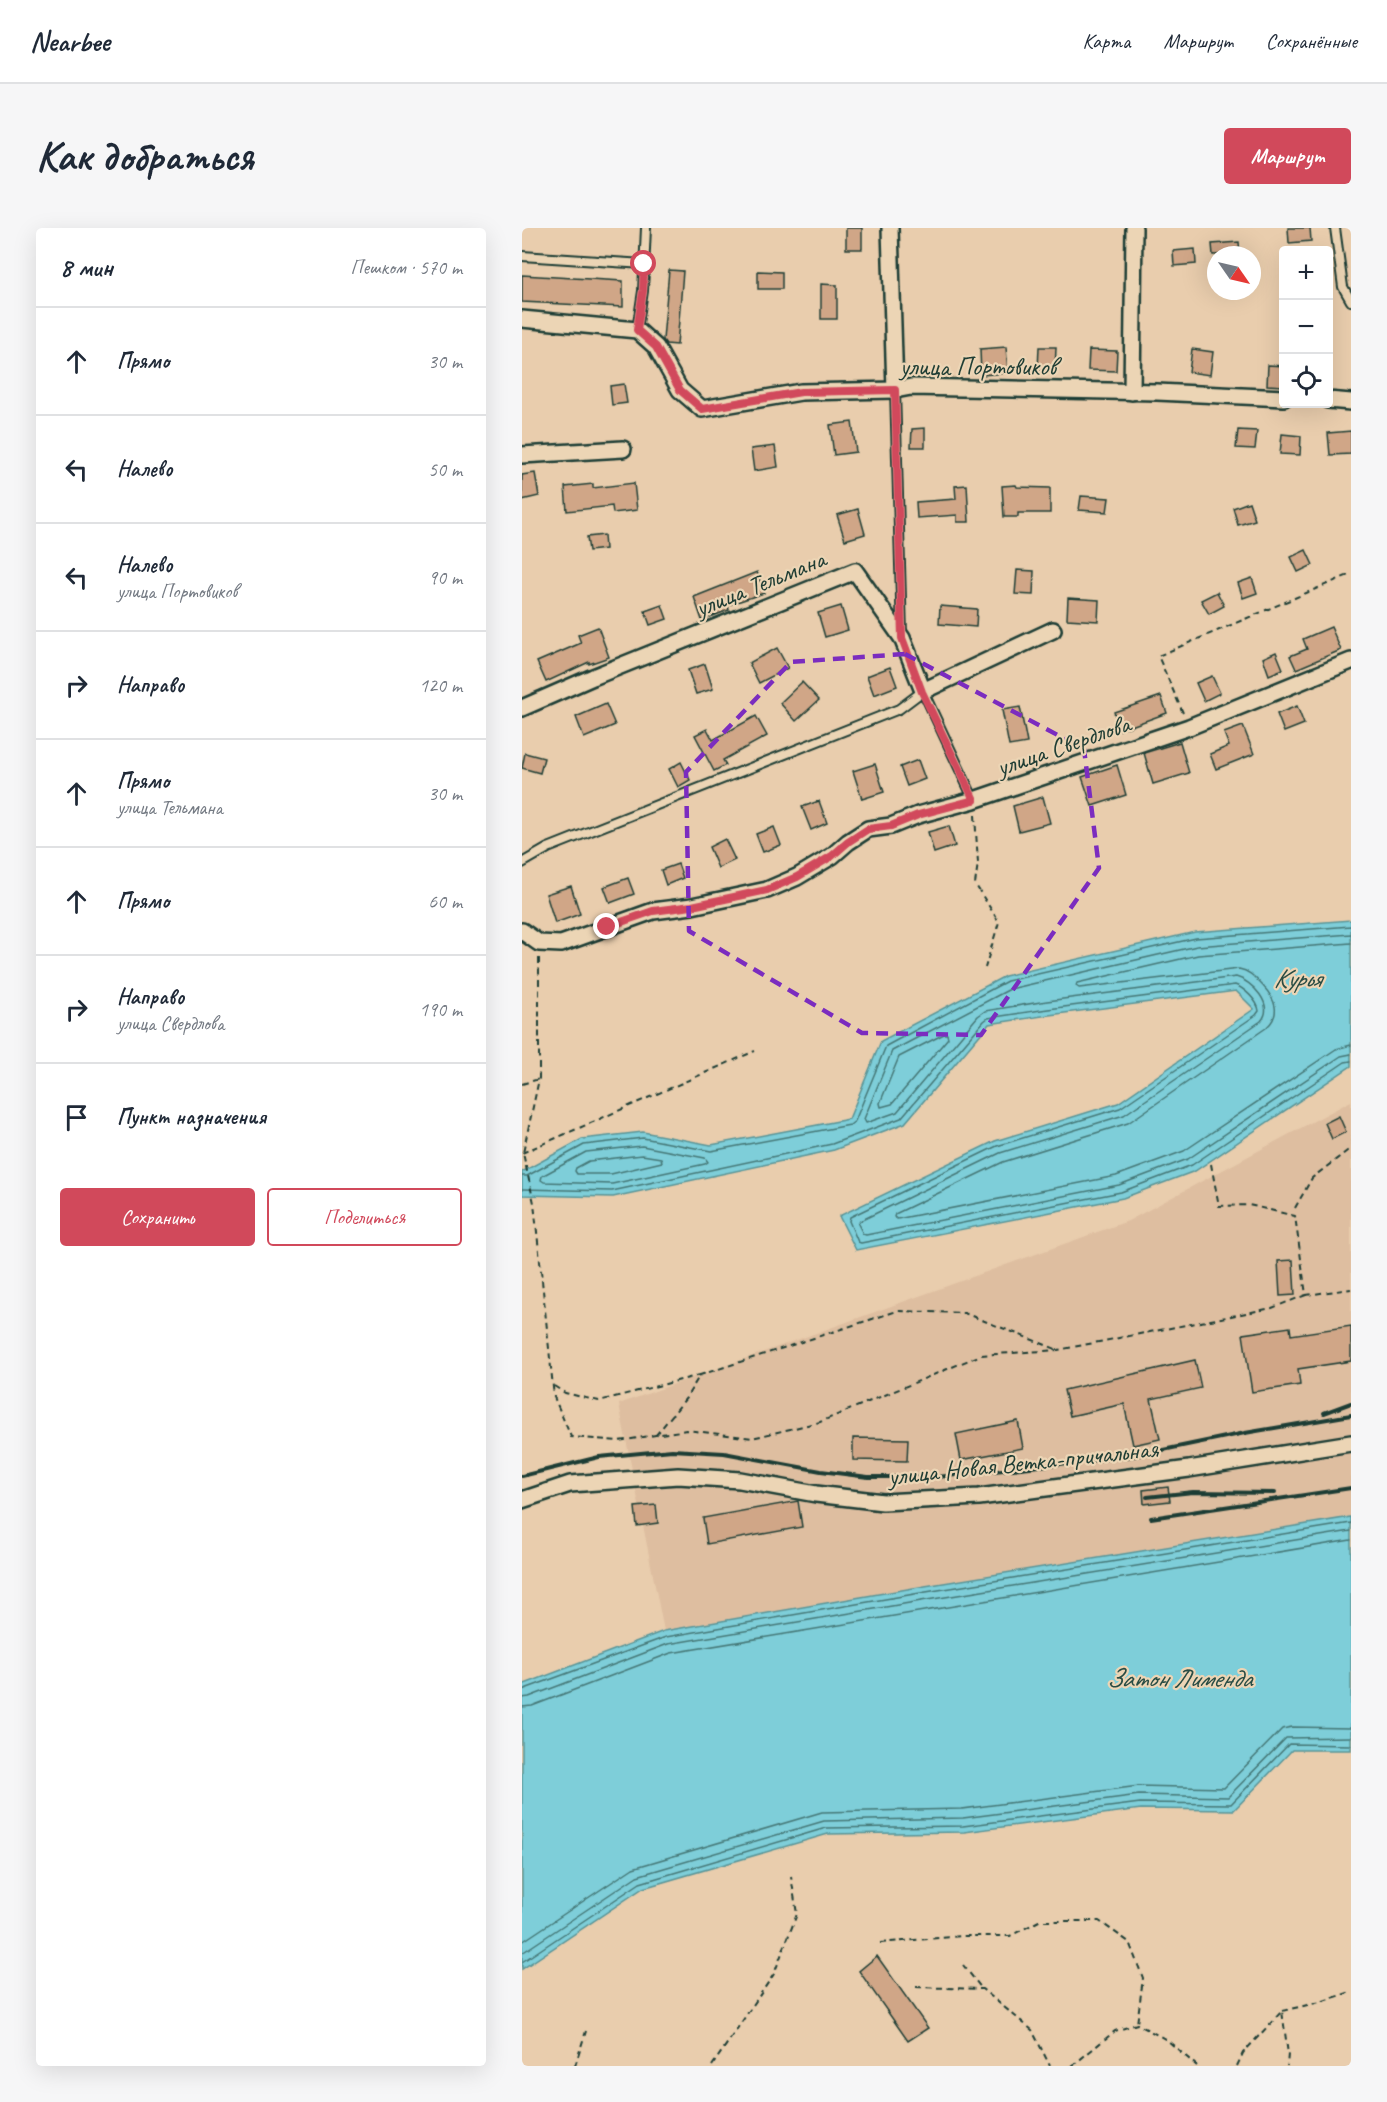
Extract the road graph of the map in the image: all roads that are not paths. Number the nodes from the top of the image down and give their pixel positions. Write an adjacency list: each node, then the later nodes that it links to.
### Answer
1 (645, 228): 6 (lane)
2 (890, 228): 10 (street)
3 (1134, 228): 11 (street)
4 (1335, 228): 7 (lane)
5 (522, 256): 6 (lane)
6 (644, 264): 9 (lane)
7 (1351, 301)
8 (522, 319): 9 (street)
9 (637, 330): 10 (street, улица Портовиков)
10 (895, 390): 11 (street, улица Портовиков); 18 (lane)
11 (1132, 392): 12 (street, улица Портовиков)
12 (1279, 398)
13 (1333, 400): 14 (street)
14 (1351, 402)
15 (623, 449): 16 (street)
16 (522, 455)
17 (1053, 630): 20 (street)
18 (902, 638): 20 (street, улица Тельмана); 21 (street, улица Тельмана)
19 (1351, 661): 22 (street, улица Свердлова)
20 (922, 692): 22 (lane); 23 (lane)
21 (522, 708)
22 (974, 800): 24 (street, улица Свердлова)
23 (522, 863)
24 (522, 931)
25 (1351, 1443): 26 (street, улица Новая Ветка-причальная)
26 (522, 1500)

